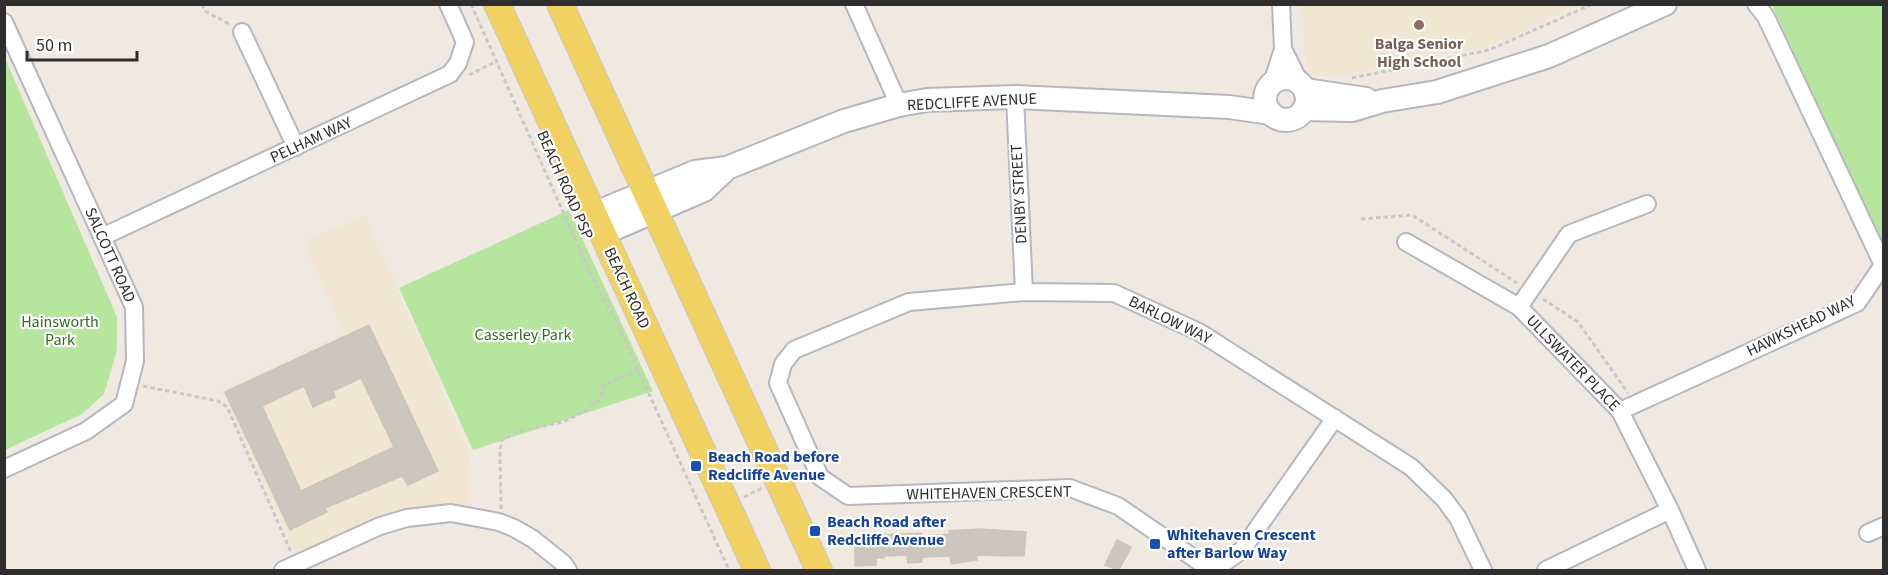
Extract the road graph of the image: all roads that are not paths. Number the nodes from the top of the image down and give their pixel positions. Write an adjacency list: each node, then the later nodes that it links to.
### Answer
1 (448, 4): 17 (street, PELHAM WAY)
2 (497, 4): 20 (main road, BEACH ROAD)
3 (560, 4): 18 (main road)
4 (854, 4): 14 (street)
5 (1281, 4): 10 (street)
6 (1665, 4): 12 (street)
7 (1762, 9): 26 (street, HAWKSHEAD WAY)
8 (4, 22): 21 (street, SALCOTT ROAD)
9 (242, 32): 17 (street)
10 (1283, 49): 11 (street); 12 (street)
11 (1270, 86): 12 (street); 15 (street, REDCLIFFE AVENUE); 16 (street)
12 (1303, 95): 16 (street)
13 (1015, 97): 14 (street, REDCLIFFE AVENUE); 15 (street, REDCLIFFE AVENUE); 23 (street, DENBY STREET)
14 (899, 105): 18 (street, REDCLIFFE AVENUE)
15 (1229, 107): 16 (street, REDCLIFFE AVENUE)
16 (1271, 113)
17 (296, 147): 21 (street, PELHAM WAY)
18 (649, 201): 20 (street, REDCLIFFE AVENUE); 35 (main road)
19 (1647, 204): 24 (street)
20 (598, 224): 34 (main road, BEACH ROAD)
21 (102, 237): 28 (street, SALCOTT ROAD)
22 (1406, 242): 24 (street, ULLSWATER PLACE)
23 (1024, 292): 25 (street, BARLOW WAY); 27 (street, BARLOW WAY)
24 (1519, 307): 26 (street, ULLSWATER PLACE)
25 (783, 364): 27 (street, WHITEHAVEN CRESCENT)
26 (1620, 411): 29 (street, ULLSWATER PLACE)
27 (1335, 418): 36 (street, BARLOW WAY)
28 (4, 469)
29 (1670, 510): 37 (street); 38 (street, ULLSWATER PLACE)
30 (1884, 526): 31 (street)
31 (1868, 533)
32 (290, 567): 33 (street)
33 (568, 570)
34 (757, 570)
35 (819, 570)
36 (1483, 570)
37 (1546, 570)
38 (1697, 570)

